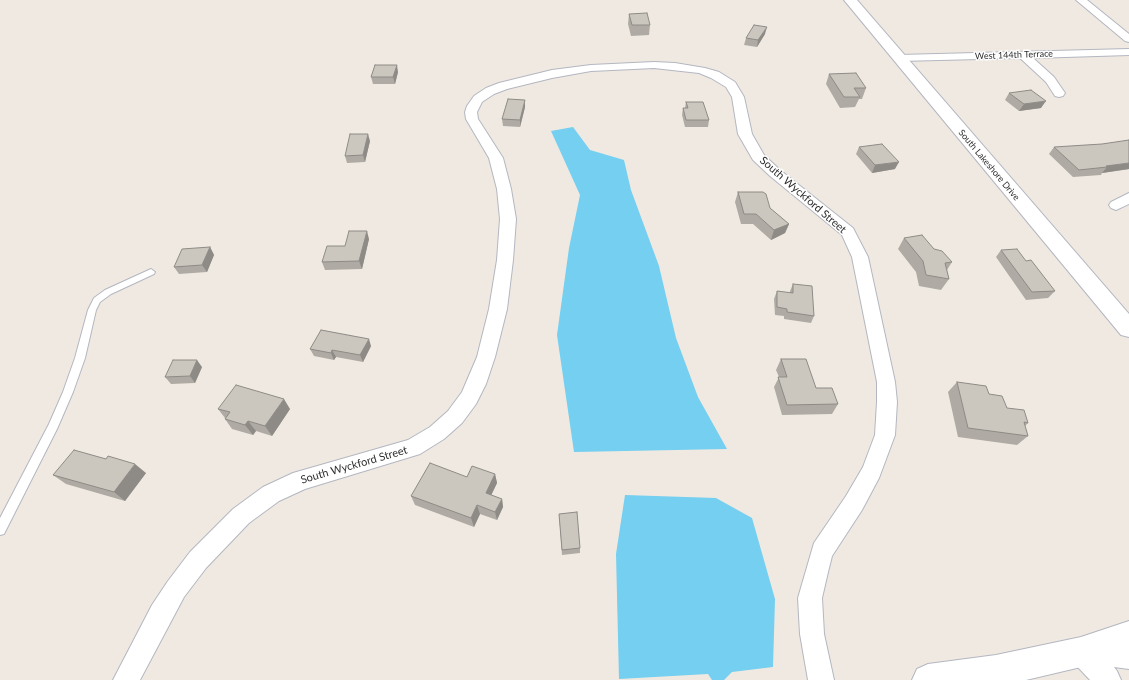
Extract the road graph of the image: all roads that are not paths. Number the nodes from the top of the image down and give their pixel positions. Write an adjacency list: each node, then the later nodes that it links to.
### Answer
1 (850, 0): 6 (street, South Lakeshore Drive)
2 (1081, 0): 3 (street)
3 (1129, 38)
4 (1129, 52): 5 (street, West 144th Terrace)
5 (1022, 55): 6 (street, West 144th Terrace); 7 (street)
6 (900, 58): 9 (street, South Lakeshore Drive)
7 (1059, 93)
8 (151, 272): 10 (lane)
9 (1129, 329)
10 (0, 530)
11 (1129, 636): 12 (street)
12 (1082, 652): 13 (street); 16 (street); 17 (street)
13 (1129, 656)
14 (126, 680): 15 (street, South Wyckford Street)
15 (821, 680)
16 (928, 680)
17 (1108, 680)

